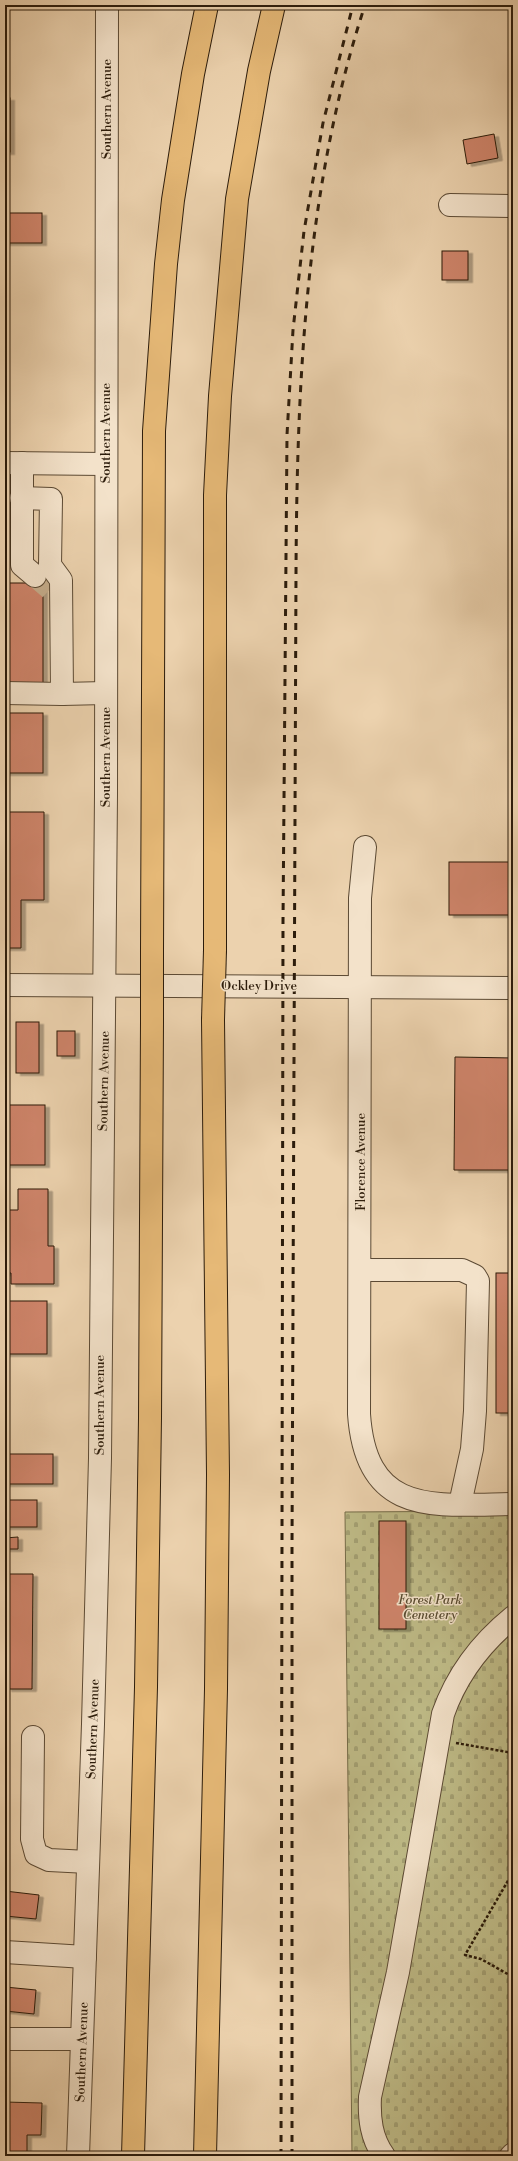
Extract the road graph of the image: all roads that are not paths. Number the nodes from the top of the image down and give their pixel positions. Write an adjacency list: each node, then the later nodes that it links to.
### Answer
1 (107, 5): 7 (street, Southern Avenue)
2 (207, 5): 29 (highway, bridge)
3 (274, 5): 30 (highway, bridge)
4 (450, 205): 5 (street)
5 (513, 206)
6 (14, 463): 7 (street); 8 (street)
7 (106, 464): 11 (street, Southern Avenue)
8 (21, 498): 9 (street); 9 (street)
9 (44, 579): 12 (street)
10 (5, 693): 12 (street)
11 (105, 693): 12 (street); 15 (street, Southern Avenue)
12 (62, 694)
13 (365, 847): 16 (street, Florence Avenue)
14 (5, 986): 15 (street, Ockley Drive)
15 (105, 986): 16 (street, Ockley Drive); 23 (street, Southern Avenue)
16 (361, 988): 17 (street, Ockley Drive); 18 (street, Florence Avenue)
17 (513, 988)
18 (360, 1270): 19 (street, Florence Avenue); 19 (street)
19 (460, 1504): 20 (street, Florence Avenue)
20 (513, 1504)
21 (513, 1617): 31 (street)
22 (33, 1737): 23 (street)
23 (88, 1862): 25 (street, Southern Avenue)
24 (5, 1952): 25 (street)
25 (85, 1957): 27 (street, Southern Avenue)
26 (5, 2039): 27 (street)
27 (82, 2039): 28 (street, Southern Avenue)
28 (78, 2156)
29 (133, 2156)
30 (205, 2156)
31 (384, 2156)

